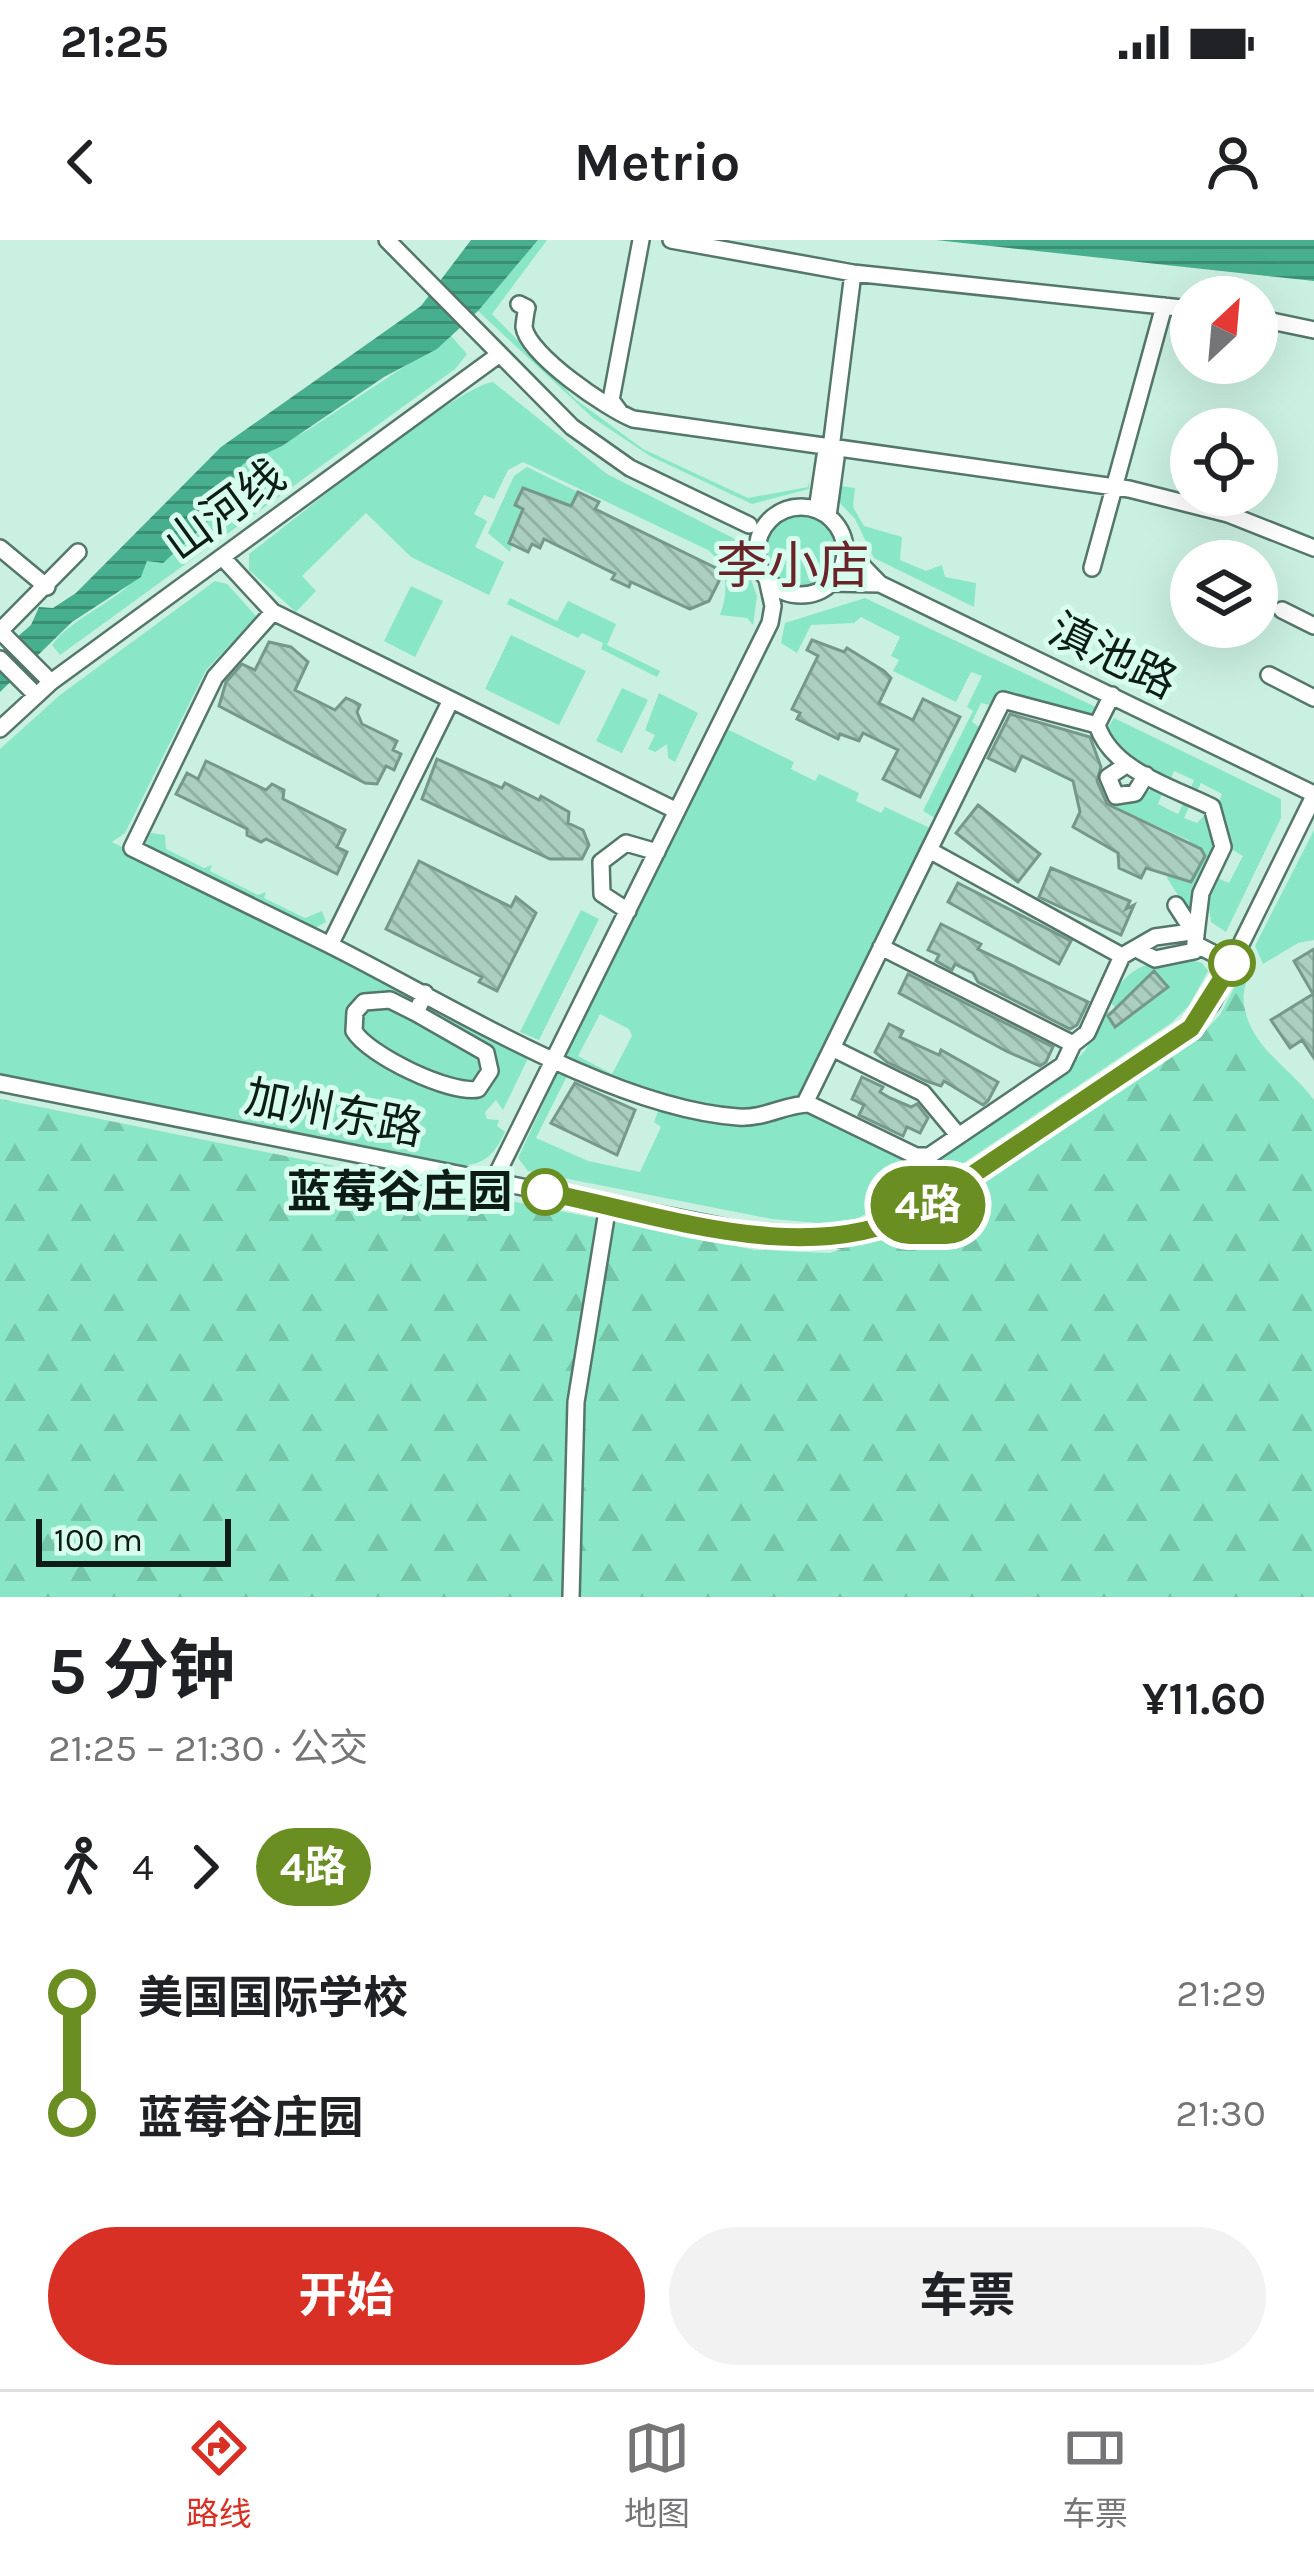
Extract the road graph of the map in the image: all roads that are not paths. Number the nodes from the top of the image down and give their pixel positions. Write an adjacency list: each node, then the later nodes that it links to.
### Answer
1 (387, 240): 10 (street)
2 (641, 240): 11 (street)
3 (671, 240): 4 (street)
4 (853, 273): 6 (street); 14 (street)
5 (520, 304): 12 (street)
6 (1164, 306): 7 (street); 15 (street)
7 (1170, 307)
8 (1278, 323): 9 (street)
9 (1314, 330)
10 (497, 356): 18 (street); 24 (street, 山河线)
11 (614, 383): 12 (street); 13 (street)
12 (586, 393): 13 (street)
13 (628, 417): 14 (street)
14 (831, 448): 15 (street); 16 (street)
15 (1118, 488): 22 (street); 25 (street)
16 (823, 513): 17 (street); 21 (street)
17 (774, 516): 18 (street); 20 (street)
18 (749, 525): 20 (street)
19 (0, 548): 29 (street)
20 (757, 548): 26 (street)
21 (845, 548): 27 (street); 28 (street)
22 (1314, 548)
23 (78, 552): 29 (street)
24 (222, 557): 32 (street); 38 (street, 山河线)
25 (1092, 568)
26 (767, 579): 30 (street); 33 (street)
27 (832, 583): 28 (street); 30 (street)
28 (880, 584): 40 (street, 滇池路)
29 (46, 587): 35 (street)
30 (806, 596): 33 (street)
31 (1282, 610): 34 (street)
32 (273, 612): 42 (street); 54 (street)
33 (770, 623): 48 (street)
34 (1314, 626)
35 (4, 634): 38 (street)
36 (0, 659): 39 (street)
37 (1269, 675): 41 (street)
38 (51, 682): 39 (street, 山河线)
39 (36, 695): 44 (street, 山河线)
40 (1112, 695): 43 (street); 47 (street, 滇池路)
41 (1314, 698)
42 (451, 700): 48 (street); 54 (street)
43 (1097, 725): 45 (street); 49 (street)
44 (0, 728)
45 (1126, 765): 46 (street); 46 (street)
46 (1146, 775): 53 (street)
47 (1314, 795): 57 (street, 加州东路)
48 (677, 811): 50 (street)
49 (929, 850): 55 (street); 56 (street)
50 (657, 852): 52 (street); 52 (street)
51 (1176, 905): 53 (street)
52 (628, 911): 62 (street)
53 (1195, 938): 56 (street); 57 (street)
54 (330, 945): 58 (street)
55 (881, 947): 60 (street); 61 (street)
56 (1122, 956): 60 (street)
57 (1232, 963): 67 (street, 加州东路)
58 (425, 993): 59 (street); 62 (street)
59 (416, 1012): 59 (street)
60 (1073, 1044): 65 (street)
61 (832, 1048): 64 (street); 65 (street)
62 (555, 1058): 64 (street); 66 (street)
63 (0, 1083): 66 (street, 加州东路)
64 (805, 1103): 65 (street)
65 (958, 1135)
66 (494, 1182): 67 (street, 加州东路)
67 (608, 1204): 68 (street)
68 (572, 1597)

